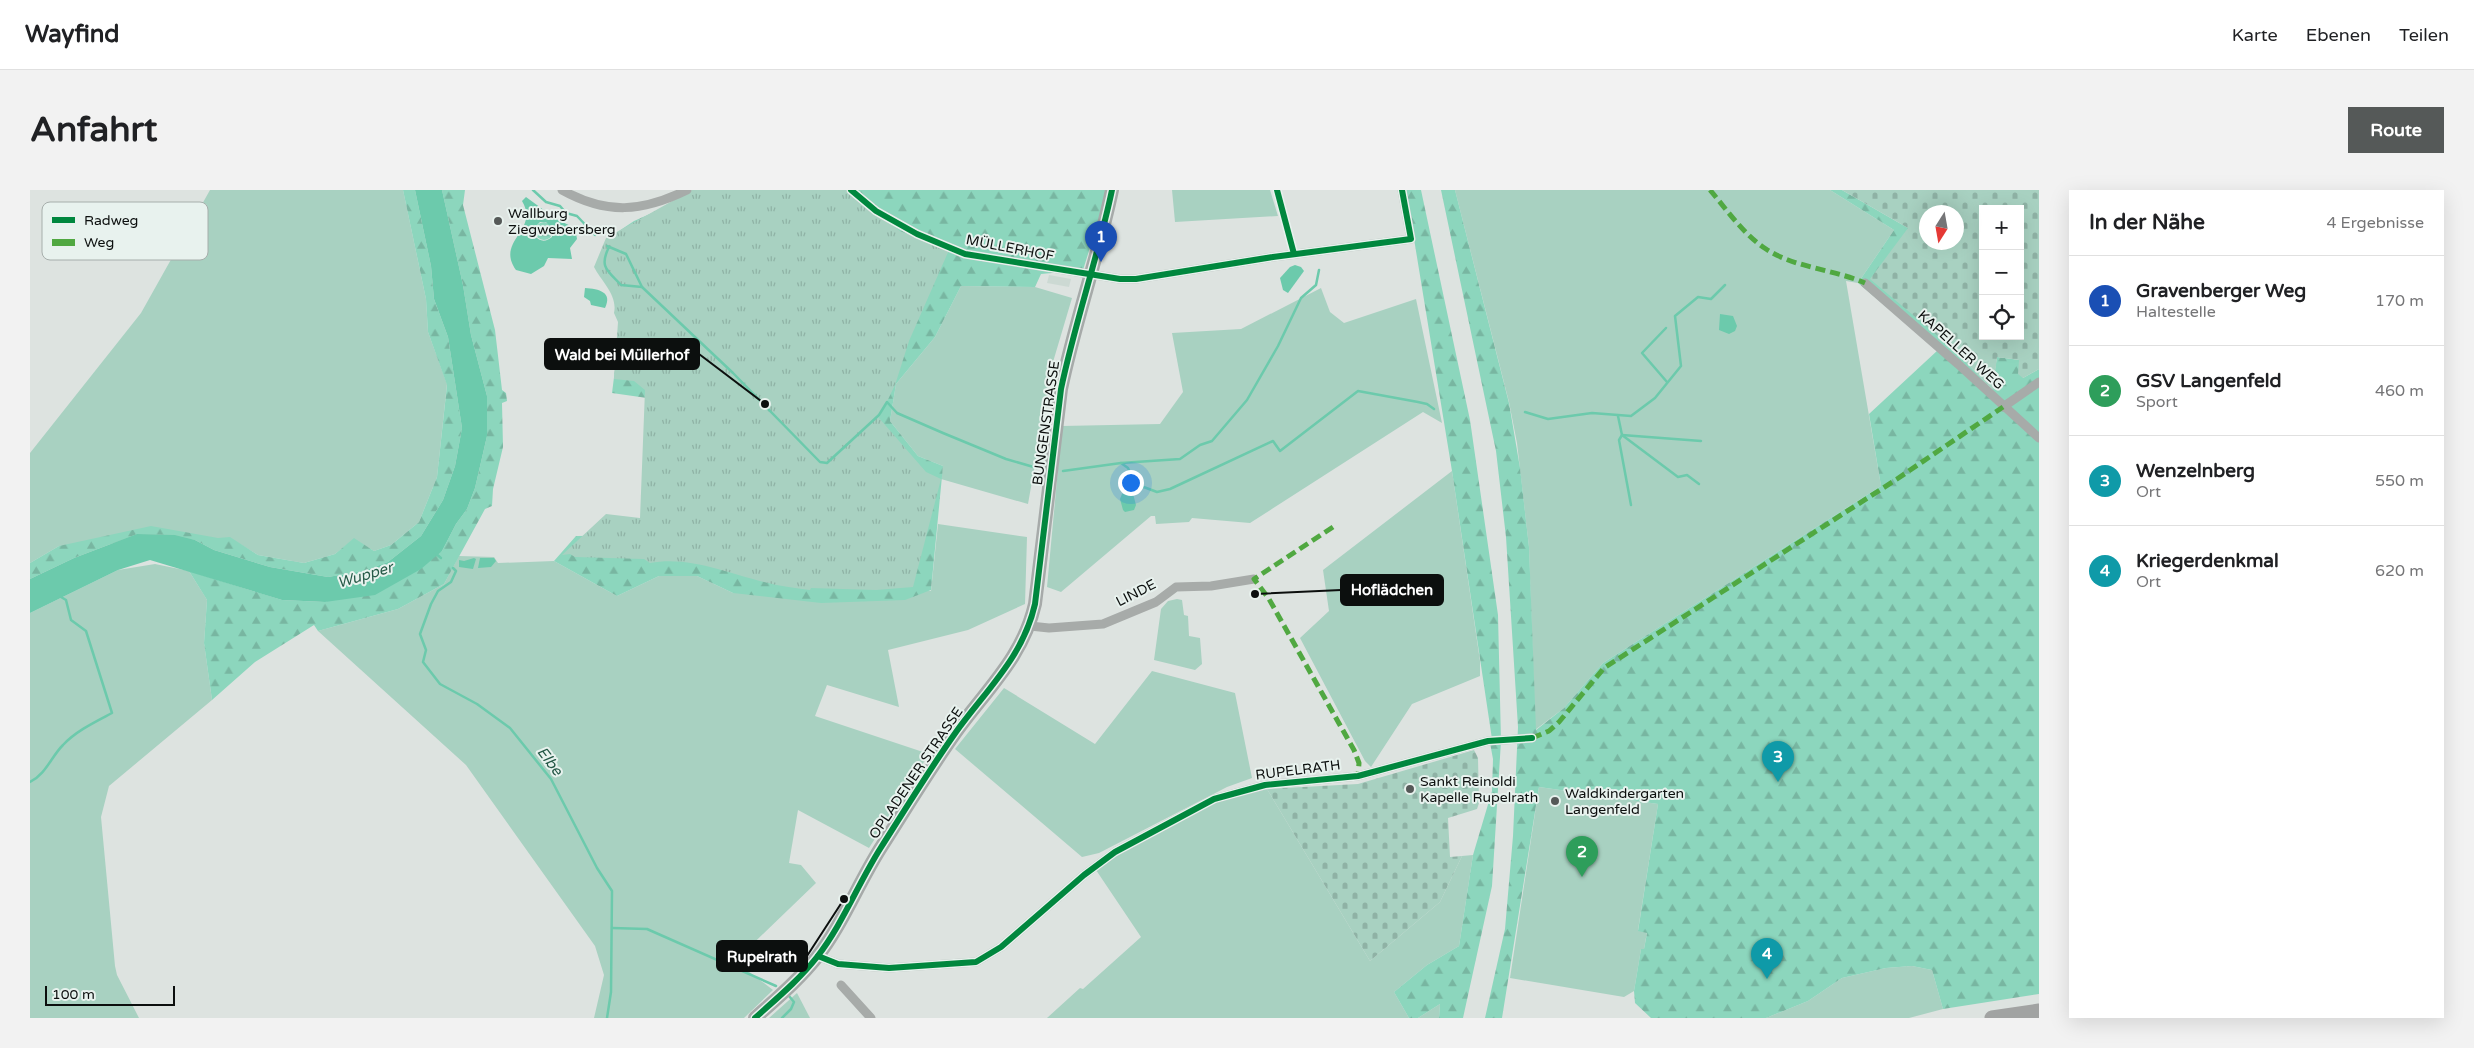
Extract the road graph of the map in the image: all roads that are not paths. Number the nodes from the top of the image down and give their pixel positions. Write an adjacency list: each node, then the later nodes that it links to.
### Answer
1 (562, 190): 2 (street)
2 (686, 190)
3 (851, 190): 6 (street, MÜLLERHOF)
4 (1112, 190): 6 (main road, BUNGENSTRASSE)
5 (1402, 190): 6 (street, MÜLLERHOF)
6 (1092, 275): 11 (main road, BUNGENSTRASSE)
7 (1865, 283): 9 (street, KAPELLER WEG)
8 (2039, 382): 9 (street)
9 (2003, 407): 10 (street, KAPELLER WEG)
10 (2039, 438)
11 (1046, 518): 13 (main road, OPLADENER STRASSE)
12 (1254, 579): 13 (street, LINDE)
13 (1030, 626): 15 (main road, OPLADENER STRASSE)
14 (1532, 738): 15 (street, RUPELRATH)
15 (818, 956): 18 (main road, OPLADENER STRASSE)
16 (841, 985): 19 (street)
17 (2039, 1011): 20 (main road)
18 (755, 1018)
19 (872, 1018)
20 (1992, 1018)

